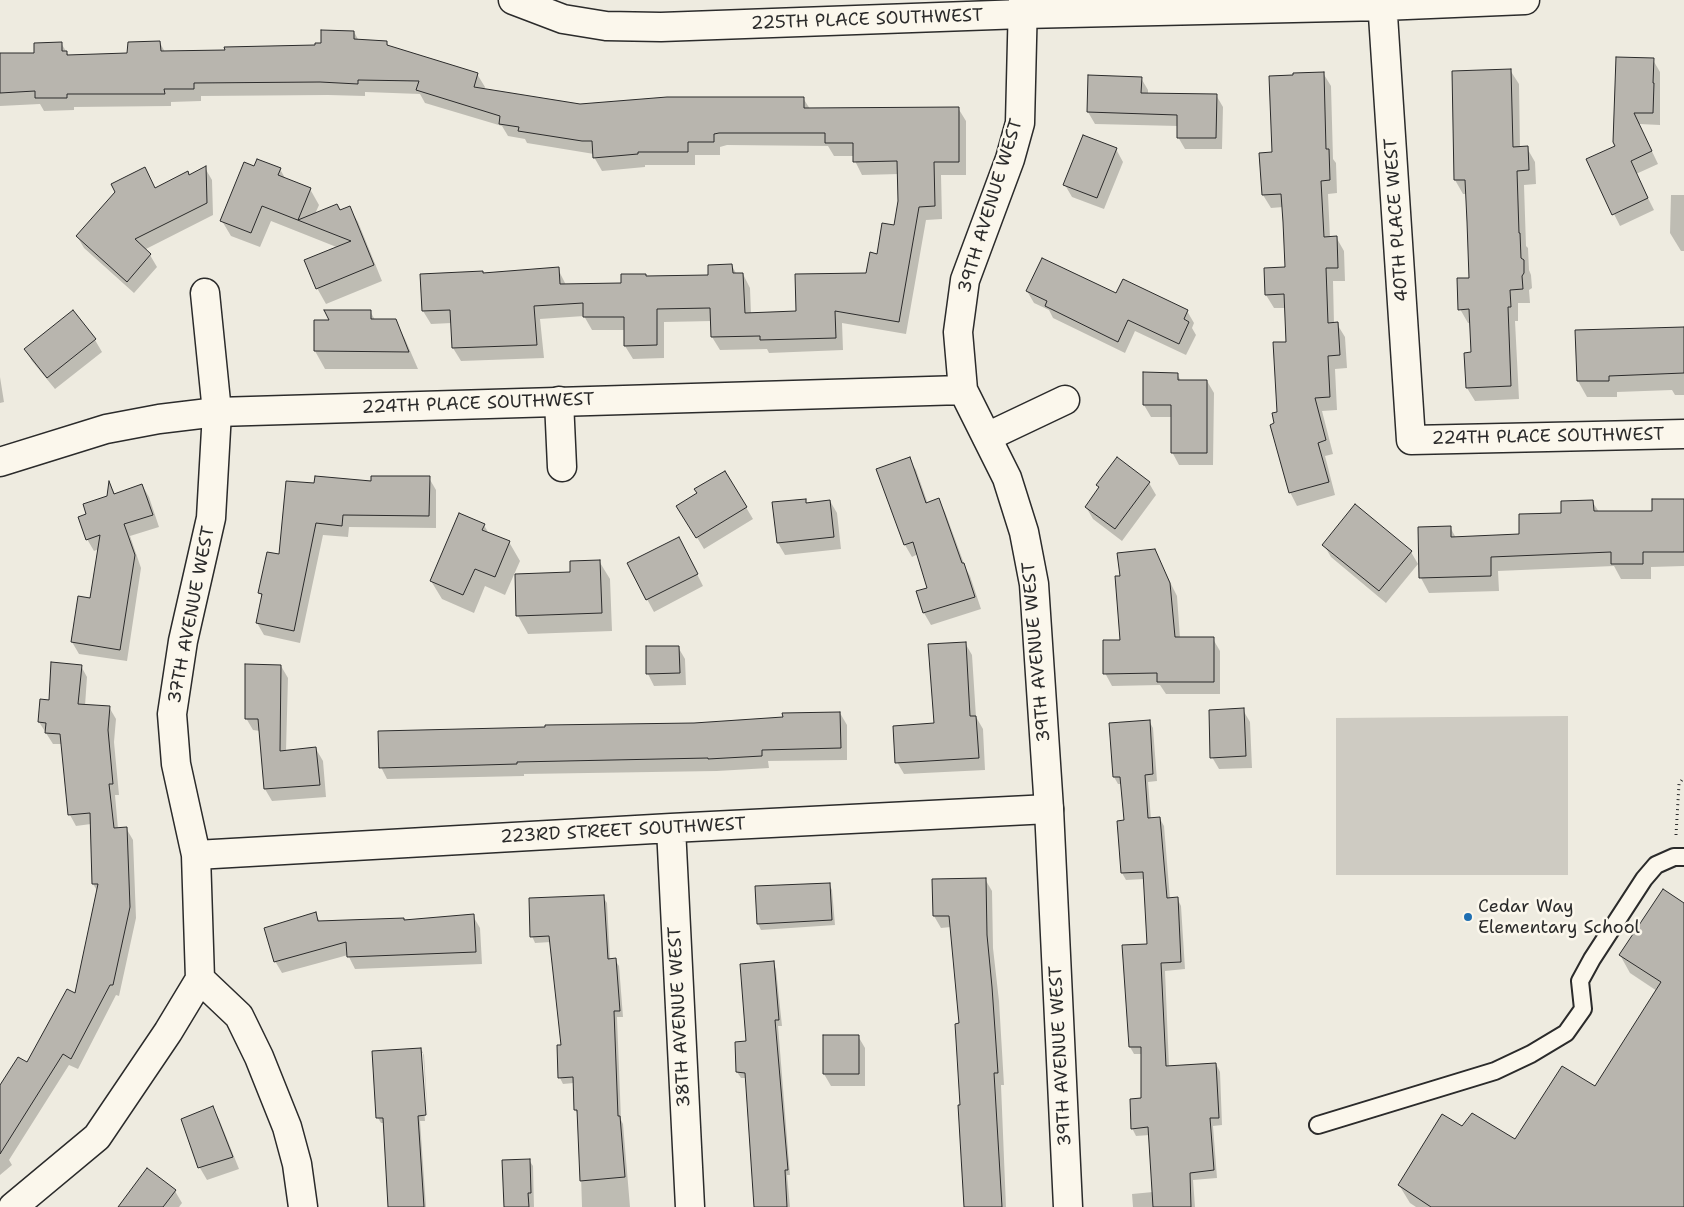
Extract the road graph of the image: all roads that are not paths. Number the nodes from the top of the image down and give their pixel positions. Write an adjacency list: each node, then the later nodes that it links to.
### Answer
1 (514, 0): 4 (street, 225TH PLACE SOUTHWEST)
2 (1525, 0): 3 (street, 225TH PLACE SOUTHWEST)
3 (1383, 3): 4 (street, 225TH PLACE SOUTHWEST); 12 (street, 40TH PLACE WEST)
4 (1023, 7): 6 (street, 39TH AVENUE WEST)
5 (205, 293): 9 (street, 37TH AVENUE WEST)
6 (963, 390): 8 (street, 224TH PLACE SOUTHWEST); 11 (street, 39TH AVENUE WEST)
7 (1065, 400): 11 (street)
8 (559, 402): 9 (street, 224TH PLACE SOUTHWEST); 14 (street)
9 (217, 412): 13 (street, 224TH PLACE SOUTHWEST); 17 (street, 37TH AVENUE WEST)
10 (1684, 434): 12 (street, 224TH PLACE SOUTHWEST)
11 (986, 437): 15 (street, 39TH AVENUE WEST)
12 (1411, 440)
13 (0, 462)
14 (562, 467)
15 (1050, 809): 16 (street, 223RD STREET SOUTHWEST); 24 (street, 39TH AVENUE WEST)
16 (670, 828): 17 (street, 223RD STREET SOUTHWEST); 23 (street, 38TH AVENUE WEST)
17 (196, 856): 19 (street, 37TH AVENUE WEST)
18 (1679, 857): 20 (lane)
19 (200, 979): 21 (street); 22 (street)
20 (1318, 1125)
21 (13, 1207)
22 (303, 1207)
23 (690, 1207)
24 (1068, 1207)

